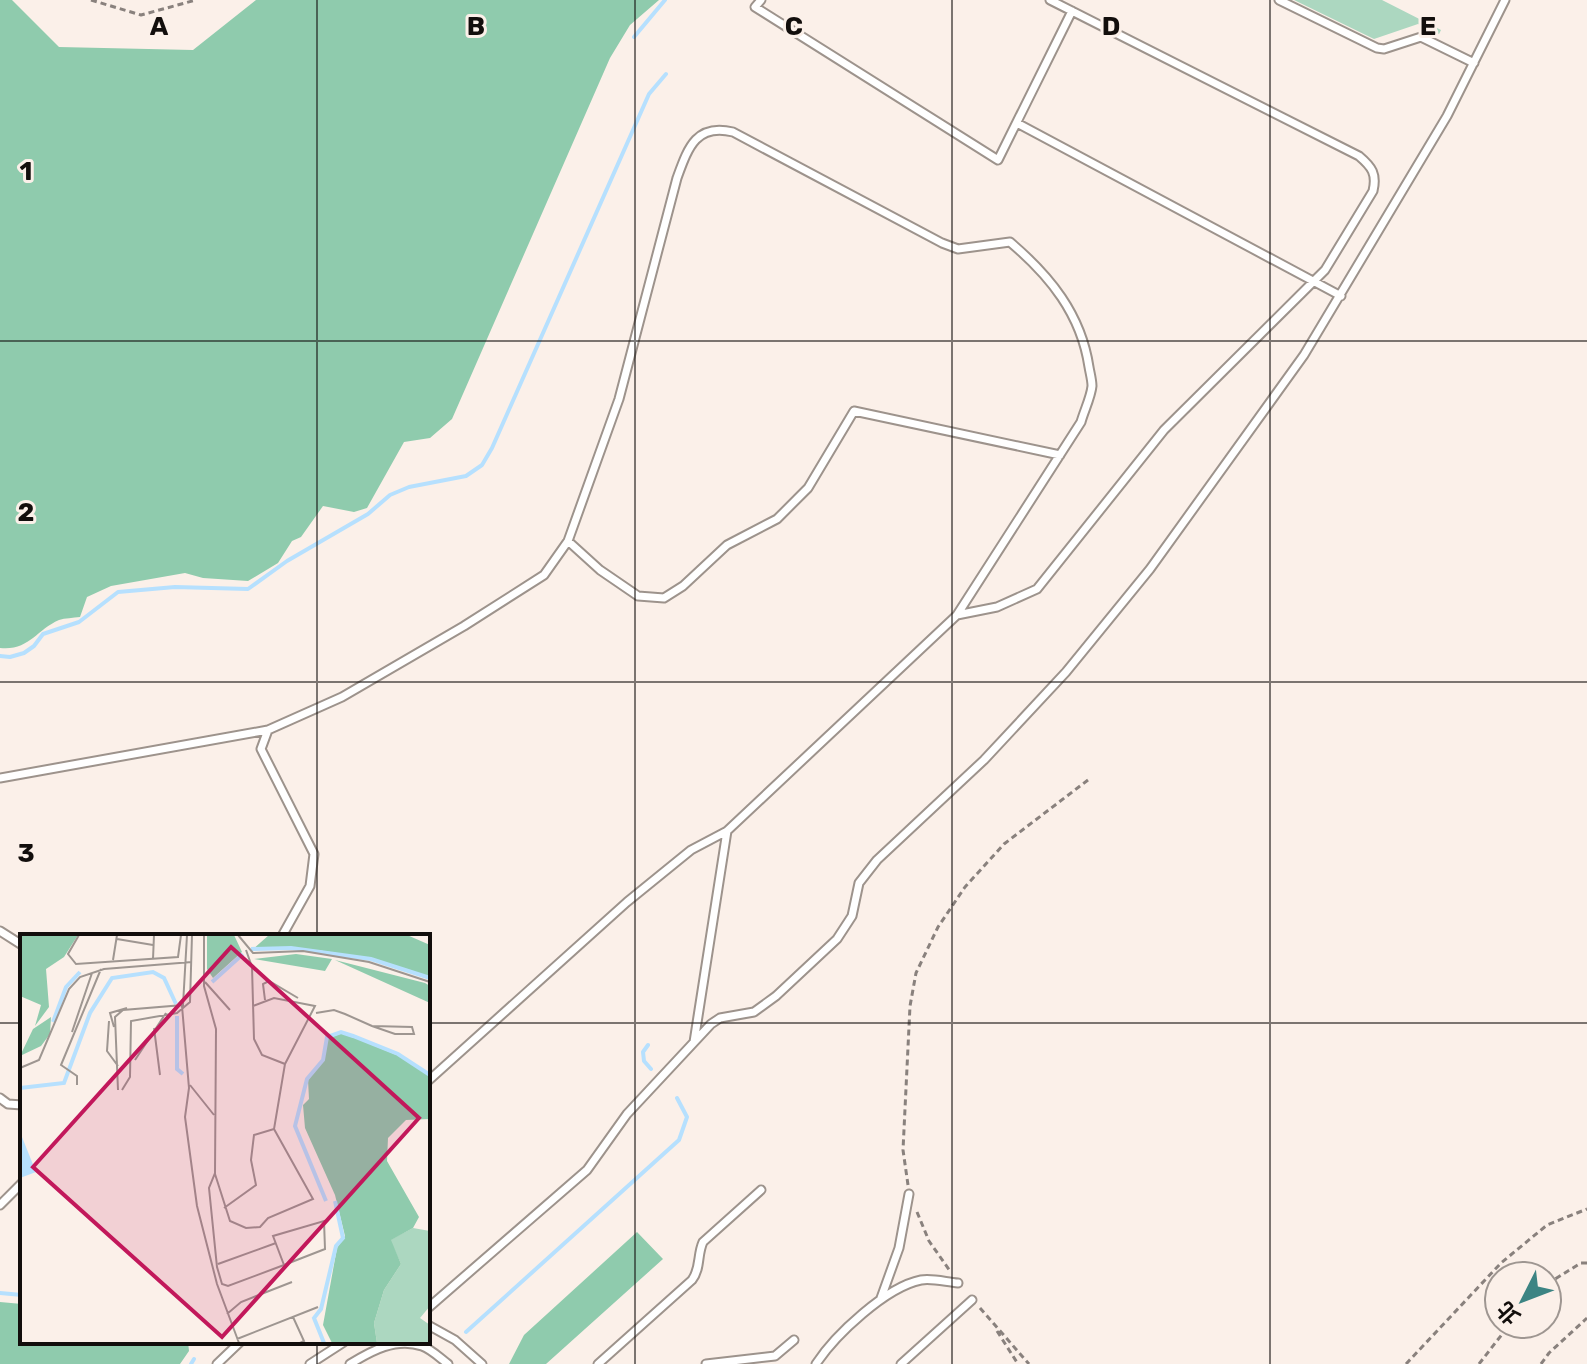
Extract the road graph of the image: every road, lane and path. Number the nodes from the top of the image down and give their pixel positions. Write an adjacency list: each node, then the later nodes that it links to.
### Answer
1 (91, 0): 2 (path)
2 (196, 0)
3 (761, 0): 9 (lane)
4 (1050, 0): 7 (lane)
5 (1279, 0): 8 (lane)
6 (1505, 0): 8 (lane)
7 (1072, 11): 9 (lane); 10 (lane)
8 (1474, 63): 11 (lane)
9 (1017, 123): 10 (lane)
10 (1313, 281): 11 (lane); 14 (lane)
11 (1341, 296): 22 (lane)
12 (1060, 455): 13 (lane); 13 (lane); 14 (lane)
13 (568, 541): 15 (lane)
14 (957, 615): 18 (lane)
15 (268, 730): 16 (lane); 20 (lane)
16 (0, 778)
17 (1088, 780): 28 (path)
18 (727, 831): 22 (lane); 23 (lane)
19 (0, 931): 21 (lane)
20 (283, 934)
21 (20, 944)
22 (693, 1045): 36 (lane)
23 (430, 1079)
24 (0, 1098): 25 (lane)
25 (20, 1105)
26 (20, 1185): 29 (lane)
27 (761, 1190): 53 (lane)
28 (909, 1194): 33 (path); 34 (lane)
29 (0, 1205)
30 (1587, 1209): 59 (path)
31 (1587, 1263): 32 (path)
32 (1563, 1274)
33 (958, 1283): 34 (lane)
34 (880, 1300): 55 (lane)
35 (972, 1300): 38 (path); 56 (lane)
36 (430, 1306)
37 (1587, 1318): 61 (path)
38 (991, 1321): 57 (path); 58 (path)
39 (430, 1326): 52 (lane)
40 (794, 1340): 54 (lane)
41 (1498, 1340): 60 (path)
42 (230, 1344): 47 (lane)
43 (238, 1344): 47 (lane)
44 (341, 1344): 49 (lane)
45 (403, 1344): 50 (lane)
46 (414, 1344): 51 (lane)
47 (227, 1355): 48 (lane)
48 (217, 1364)
49 (310, 1364)
50 (350, 1364)
51 (448, 1364)
52 (482, 1364)
53 (598, 1364)
54 (706, 1364)
55 (816, 1364)
56 (901, 1364)
57 (1018, 1364)
58 (1029, 1364)
59 (1406, 1364)
60 (1479, 1364)
61 (1541, 1364)

